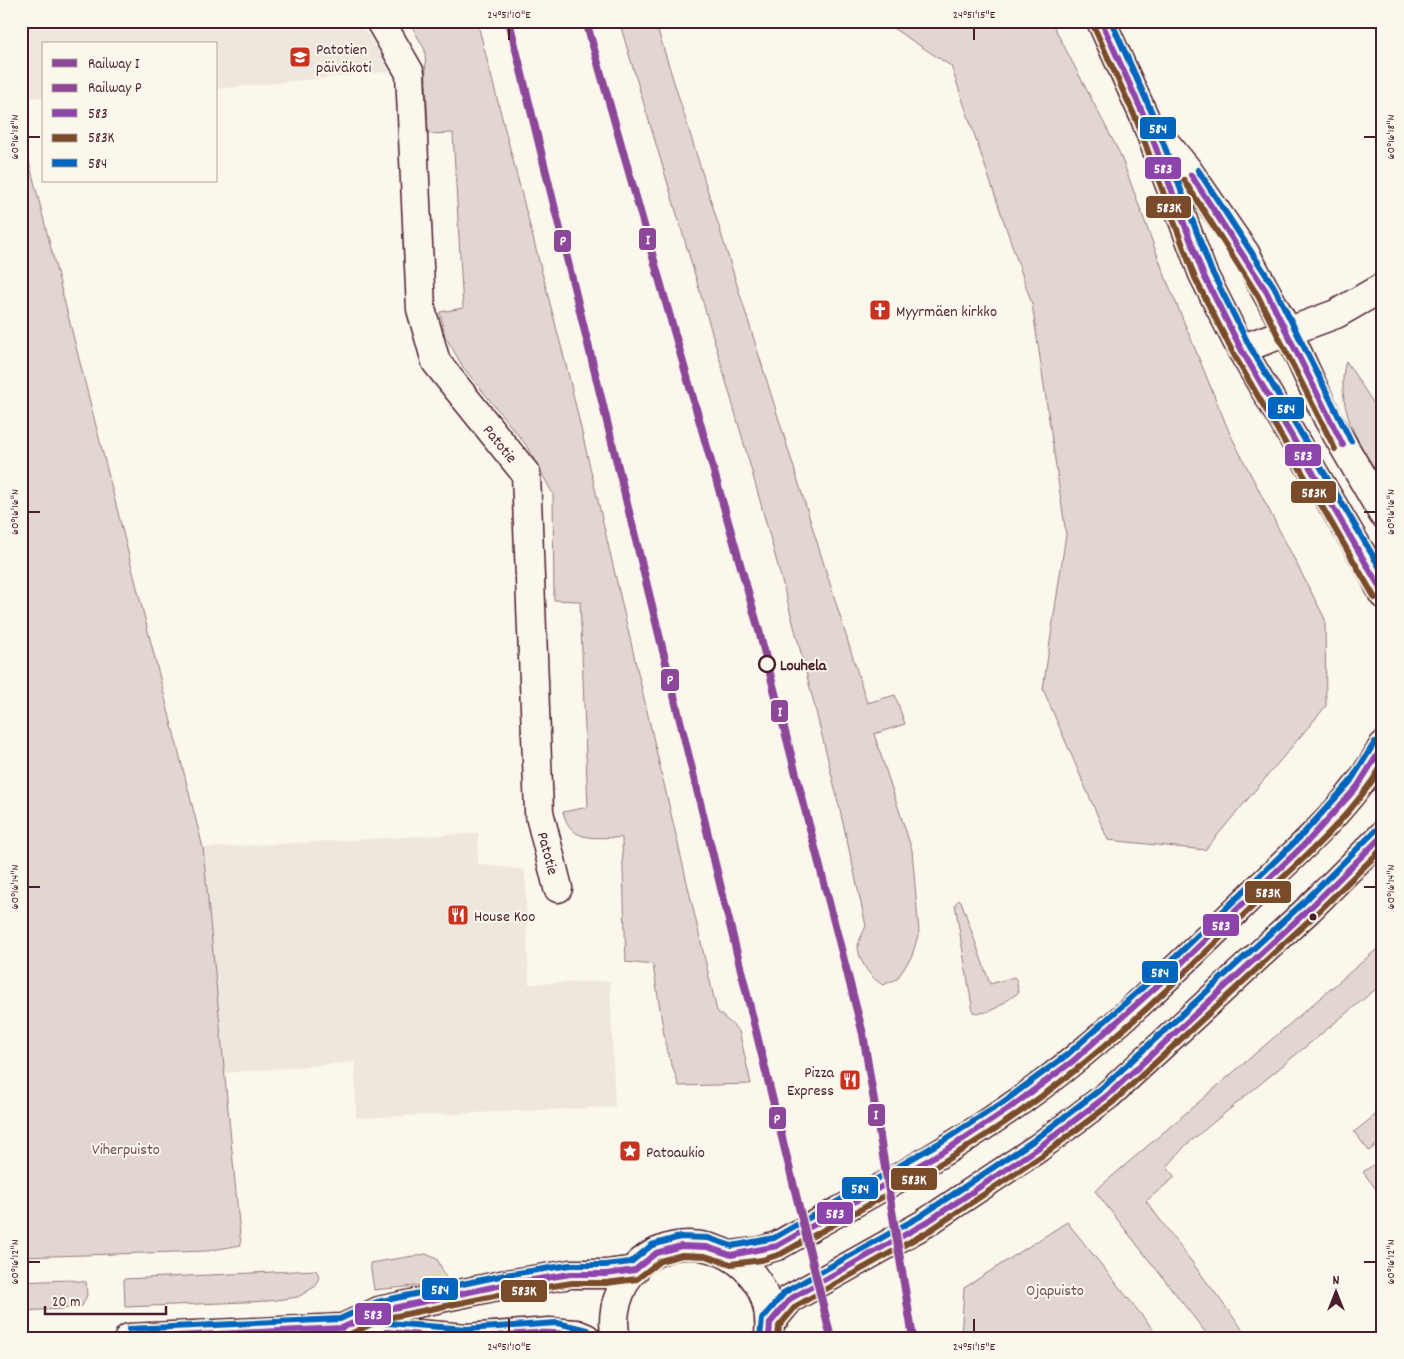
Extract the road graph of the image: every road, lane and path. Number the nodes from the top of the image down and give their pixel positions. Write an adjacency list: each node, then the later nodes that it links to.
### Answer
1 (380, 21): 11 (street, Patotie)
2 (1101, 21): 3 (street)
3 (1144, 116): 5 (street); 6 (street)
4 (1383, 287): 5 (street)
5 (1288, 332): 6 (street); 7 (street)
6 (1241, 349): 8 (street)
7 (1383, 514)
8 (1383, 594)
9 (1383, 746): 12 (street)
10 (1383, 835): 15 (street)
11 (558, 888)
12 (731, 1255): 13 (street); 15 (street)
13 (635, 1270): 14 (street); 18 (street)
14 (342, 1328): 16 (street); 17 (street)
15 (770, 1330)
16 (129, 1338)
17 (586, 1338)
18 (616, 1338)

